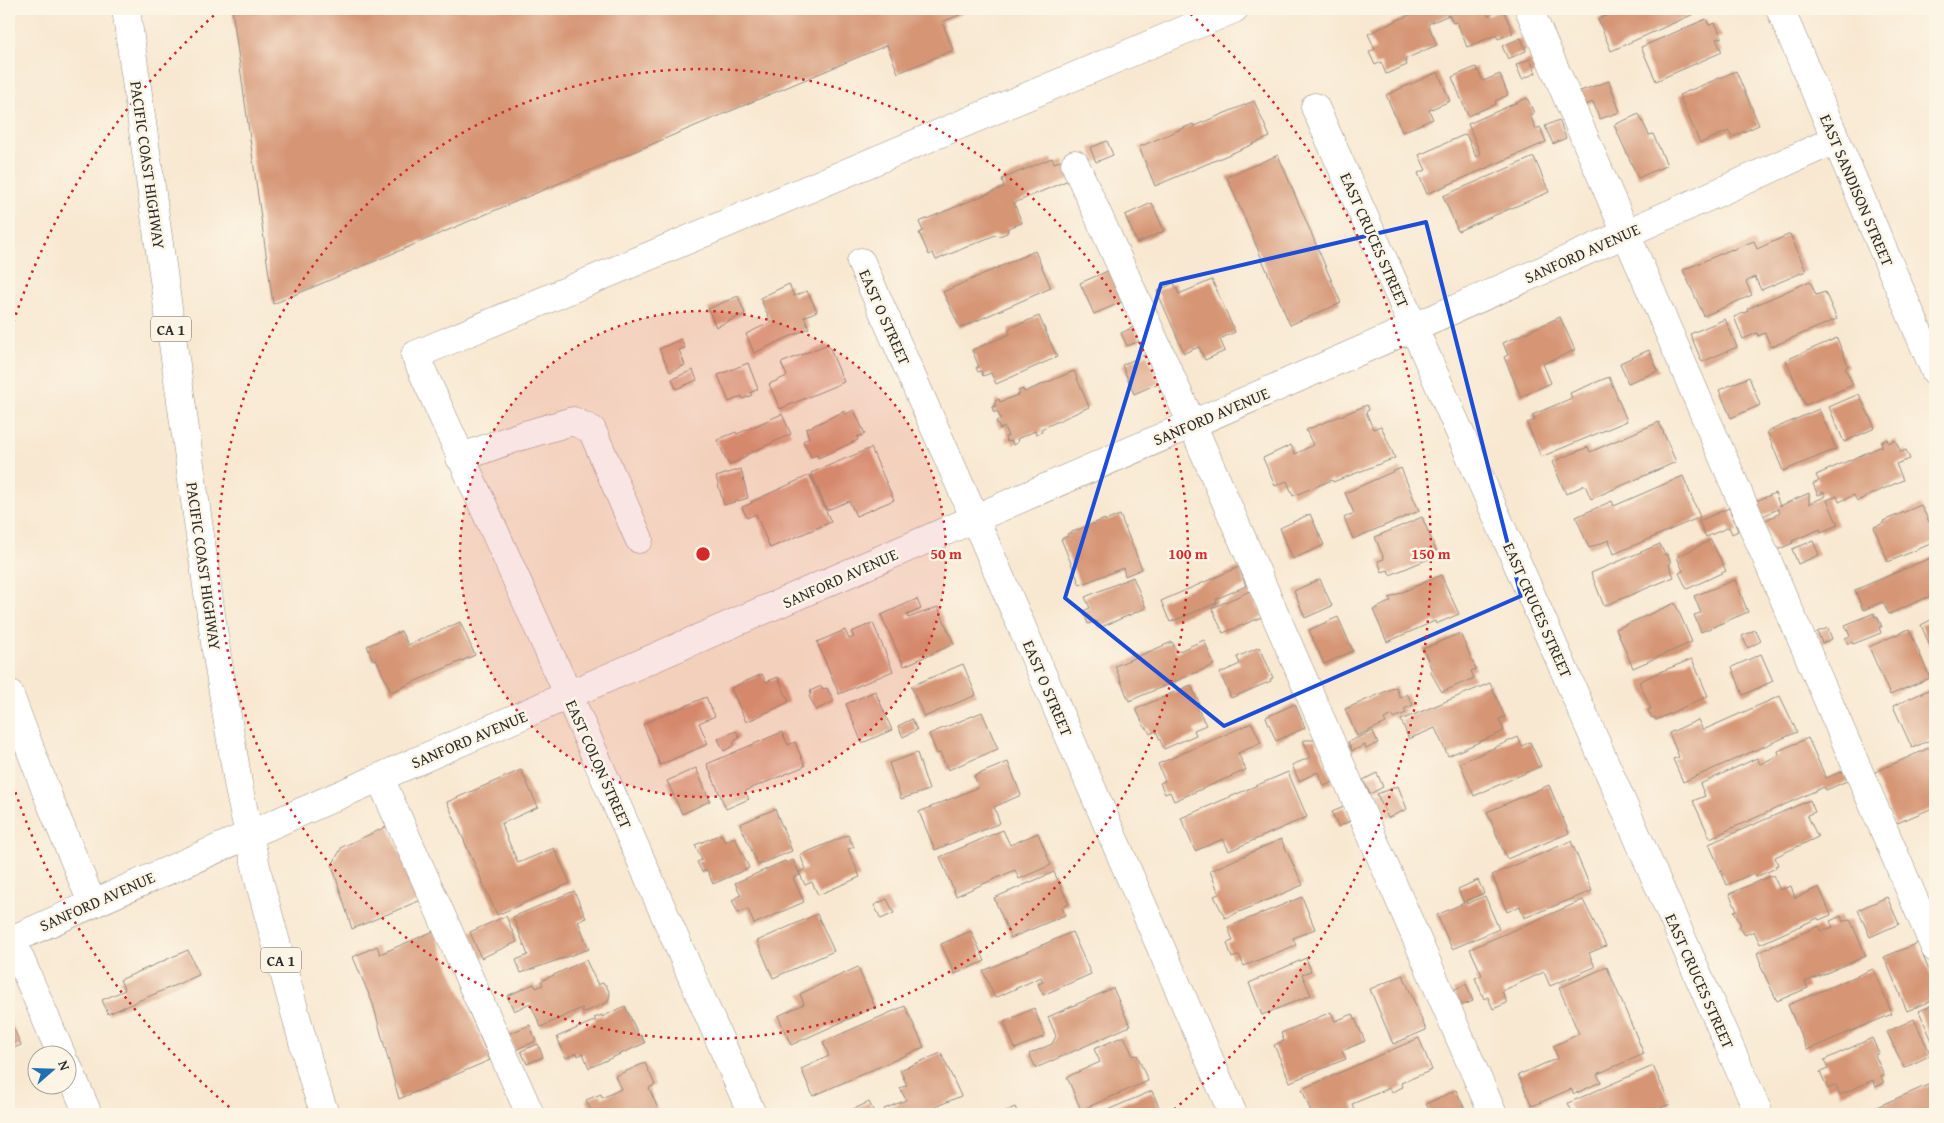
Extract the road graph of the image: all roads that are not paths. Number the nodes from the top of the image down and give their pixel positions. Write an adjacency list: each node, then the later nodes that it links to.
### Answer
1 (126, 9): 19 (main road, PACIFIC COAST HIGHWAY / CA 1)
2 (1234, 9): 13 (main road, EAST COLON STREET)
3 (1529, 9): 8 (main road)
4 (1780, 9): 6 (main road, EAST SANDISON STREET)
5 (1315, 108): 10 (main road, EAST CRUCES STREET)
6 (1835, 140): 8 (main road, SANFORD AVENUE); 11 (main road, EAST SANDISON STREET)
7 (1075, 164): 12 (main road)
8 (1627, 233): 10 (main road, SANFORD AVENUE); 22 (main road)
9 (861, 262): 14 (main road, EAST O STREET)
10 (1414, 328): 12 (main road, SANFORD AVENUE); 31 (main road, EAST CRUCES STREET)
11 (1935, 371)
12 (1192, 424): 14 (main road, SANFORD AVENUE); 30 (main road)
13 (460, 458): 15 (main road); 17 (main road, EAST COLON STREET)
14 (975, 519): 17 (main road, SANFORD AVENUE); 29 (main road, EAST O STREET)
15 (639, 539)
16 (9, 693): 20 (main road)
17 (569, 696): 18 (main road, SANFORD AVENUE); 28 (main road, EAST COLON STREET)
18 (380, 778): 19 (main road, SANFORD AVENUE); 27 (main road)
19 (248, 834): 20 (main road, SANFORD AVENUE); 26 (main road, PACIFIC COAST HIGHWAY / CA 1)
20 (92, 903): 21 (main road, SANFORD AVENUE)
21 (10, 940): 23 (main road)
22 (1935, 948)
23 (58, 1046)
24 (78, 1090): 25 (main road)
25 (88, 1114)
26 (325, 1114)
27 (530, 1114)
28 (752, 1114)
29 (1233, 1114)
30 (1493, 1114)
31 (1759, 1114)

